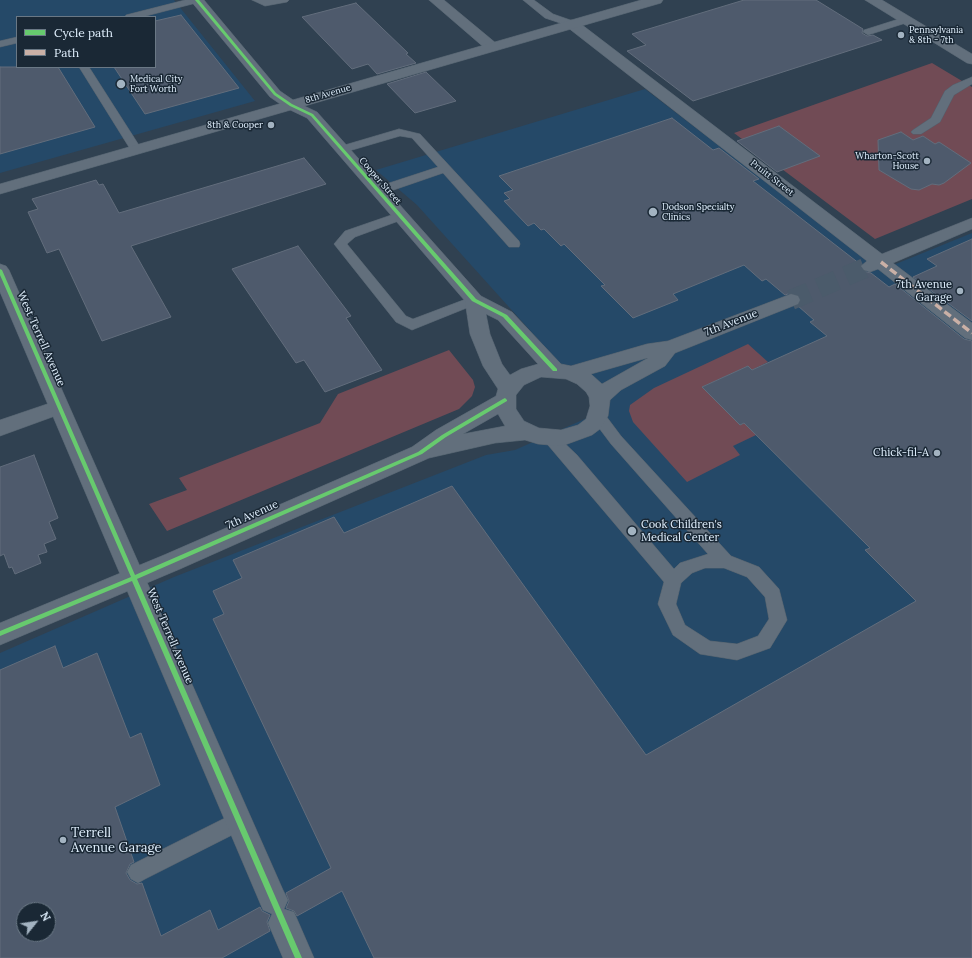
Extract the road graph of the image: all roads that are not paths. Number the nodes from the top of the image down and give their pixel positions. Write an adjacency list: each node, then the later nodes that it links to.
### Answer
1 (197, 0): 8 (lane); 18 (street, Cooper Street)
2 (257, 0): 3 (lane)
3 (284, 0)
4 (436, 0): 14 (street)
5 (528, 0): 10 (lane)
6 (656, 0): 10 (street, 8th Avenue)
7 (872, 0): 9 (street)
8 (134, 16)
9 (905, 20): 11 (lane); 15 (street)
10 (572, 24): 14 (street, 8th Avenue); 28 (street, Pruitt Street)
11 (868, 32)
12 (16, 40): 13 (lane)
13 (0, 44)
14 (492, 47): 18 (street, 8th Avenue)
15 (972, 60)
16 (85, 68): 20 (lane)
17 (972, 80): 19 (lane)
18 (290, 105): 20 (street, 8th Avenue); 21 (street, Cooper Street)
19 (917, 132)
20 (136, 150): 23 (street, 8th Avenue)
21 (342, 150): 22 (lane); 24 (street, Cooper Street)
22 (445, 169): 24 (lane); 27 (lane)
23 (0, 189)
24 (378, 190): 25 (street, Cooper Street)
25 (400, 216): 31 (street, Cooper Street); 31 (lane)
26 (972, 223): 28 (street)
27 (514, 244)
28 (873, 265): 33 (street, Pruitt Street)
29 (0, 270): 30 (street, West Terrell Avenue)
30 (4, 293): 37 (street, West Terrell Avenue)
31 (474, 300): 35 (street, Cooper Street); 36 (street)
32 (791, 300): 34 (street, 7th Avenue)
33 (972, 333)
34 (670, 347): 35 (street, 7th Avenue); 38 (street, 7th Avenue)
35 (563, 372): 36 (street, 7th Avenue); 38 (street)
36 (507, 394): 40 (street, 7th Avenue); 42 (street, 7th Avenue)
37 (60, 407): 39 (street); 44 (street, West Terrell Avenue)
38 (598, 407): 41 (street, 7th Avenue); 43 (lane)
39 (0, 428)
40 (526, 432): 41 (street, 7th Avenue); 42 (street, 7th Avenue)
41 (550, 438): 45 (lane)
42 (420, 453): 44 (street, 7th Avenue)
43 (725, 561): 45 (lane); 45 (lane)
44 (133, 578): 46 (street, 7th Avenue); 47 (street, West Terrell Avenue)
45 (673, 580)
46 (0, 634)
47 (239, 821): 48 (lane); 49 (street, West Terrell Avenue)
48 (138, 872)
49 (299, 958)

